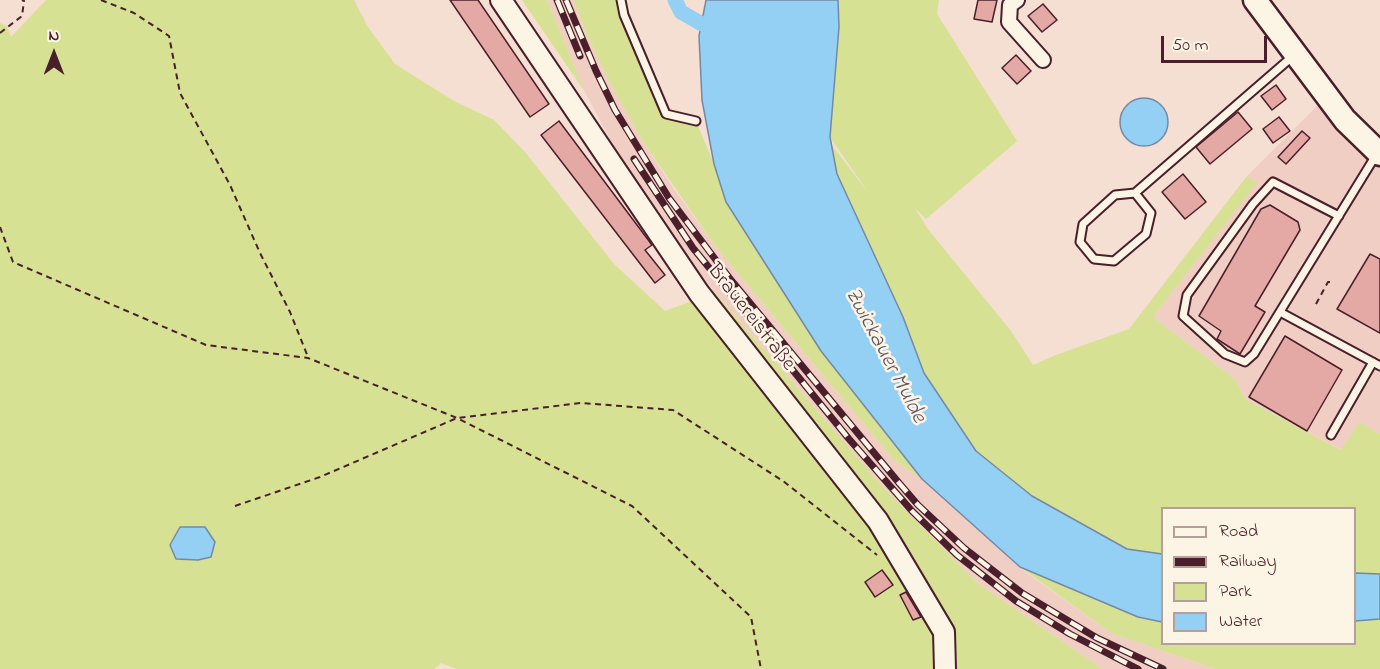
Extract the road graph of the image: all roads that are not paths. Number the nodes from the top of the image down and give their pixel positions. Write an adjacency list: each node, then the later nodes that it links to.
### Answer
1 (501, 0): 14 (street, Brauereistraße)
2 (621, 0): 7 (lane)
3 (1017, 0): 6 (street)
4 (1255, 0): 5 (main road)
5 (1295, 54): 8 (main road); 9 (lane)
6 (1043, 60)
7 (696, 121)
8 (1379, 154): 10 (lane)
9 (1136, 193): 9 (lane)
10 (1338, 216): 11 (lane); 11 (lane)
11 (1280, 312): 12 (lane)
12 (1376, 364): 13 (lane)
13 (1331, 435)
14 (945, 669)

